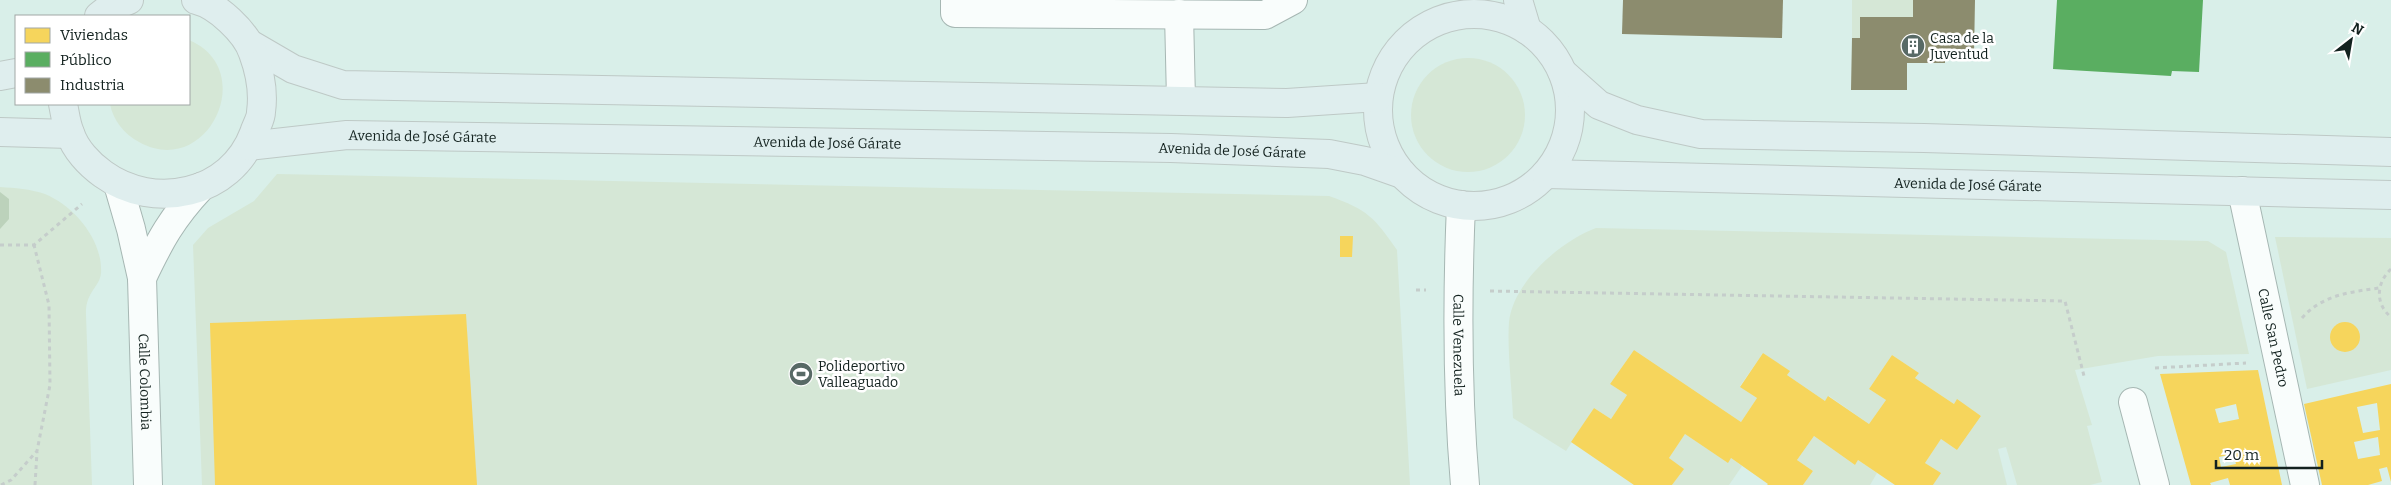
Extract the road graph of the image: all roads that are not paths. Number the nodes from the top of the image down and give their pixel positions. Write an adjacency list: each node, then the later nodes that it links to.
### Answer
1 (196, 0): 7 (main road)
2 (955, 0): 6 (street)
3 (1293, 0): 8 (street)
4 (1451, 0): 9 (main road)
5 (1518, 0): 10 (main road)
6 (1085, 7): 8 (street)
7 (223, 9): 11 (main road)
8 (1191, 10): 16 (street)
9 (1426, 26): 10 (main road); 15 (main road)
10 (1528, 30): 13 (main road)
11 (250, 44): 16 (main road); 20 (main road)
12 (15, 72): 14 (main road)
13 (1563, 73): 21 (main road); 23 (main road)
14 (0, 76)
15 (1378, 97): 16 (main road); 22 (main road)
16 (1181, 100)
17 (63, 105): 19 (main road)
18 (0, 132): 19 (main road)
19 (70, 134): 24 (main road)
20 (249, 146): 22 (main road, Avenida de José Gárate); 25 (main road)
21 (2391, 152)
22 (1402, 174): 28 (main road)
23 (1546, 174): 26 (main road, Avenida de José Gárate); 28 (main road)
24 (118, 184): 25 (main road); 29 (street, Calle Colombia)
25 (201, 187): 29 (street, Calle Colombia)
26 (2242, 191): 27 (main road, Avenida de José Gárate); 34 (street, Calle San Pedro)
27 (2391, 195)
28 (1461, 205): 32 (street, Calle Venezuela)
29 (142, 278): 31 (street, Calle Colombia)
30 (2133, 402): 33 (street)
31 (148, 485)
32 (1465, 485)
33 (2155, 485)
34 (2305, 485)

